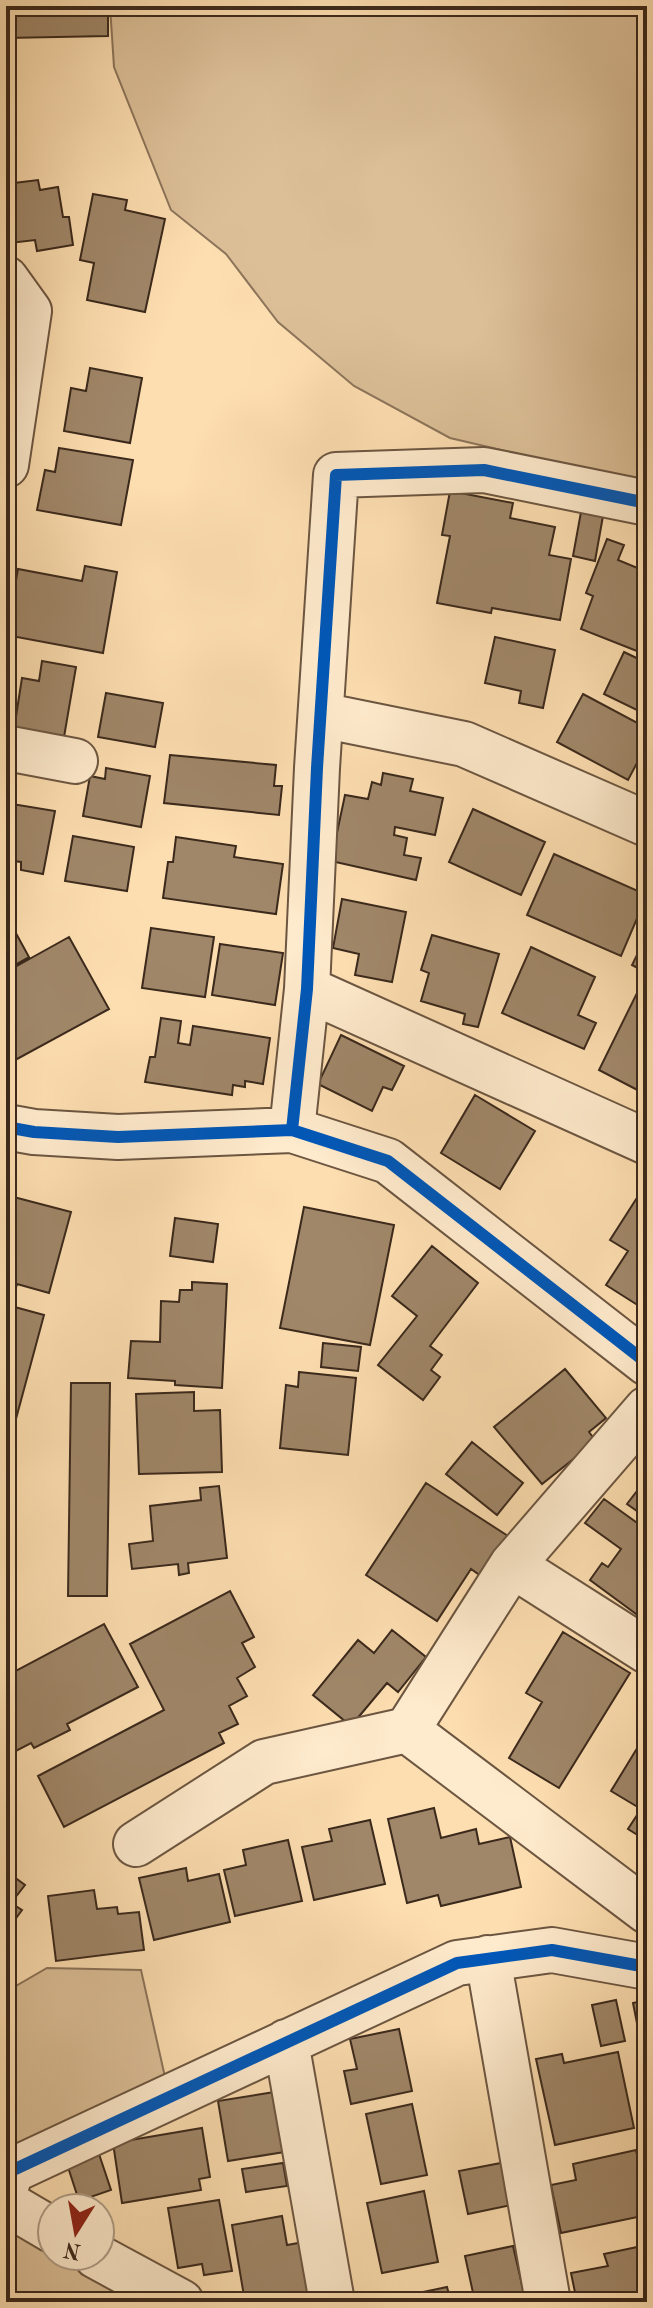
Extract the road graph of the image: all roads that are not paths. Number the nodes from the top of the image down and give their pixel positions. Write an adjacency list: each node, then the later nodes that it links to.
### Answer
1 (6, 279): 2 (street)
2 (6, 465)
3 (647, 503): 4 (street)
4 (321, 715): 7 (street); 8 (street)
5 (6, 748): 6 (street)
6 (75, 761)
7 (647, 824)
8 (307, 989): 10 (street); 11 (street)
9 (6, 1127): 10 (street)
10 (292, 1130): 12 (street)
11 (647, 1142)
12 (647, 1363)
13 (647, 1409): 14 (street)
14 (512, 1565): 15 (street); 16 (street)
15 (647, 1651)
16 (407, 1730): 17 (street); 18 (street)
17 (136, 1844)
18 (647, 1911)
19 (488, 1958): 20 (street); 21 (street); 28 (street)
20 (647, 1967)
21 (286, 2042): 22 (street); 27 (street)
22 (6, 2187)
23 (6, 2203): 24 (street)
24 (36, 2221)
25 (116, 2267): 26 (street)
26 (181, 2302)
27 (332, 2302)
28 (548, 2302)

